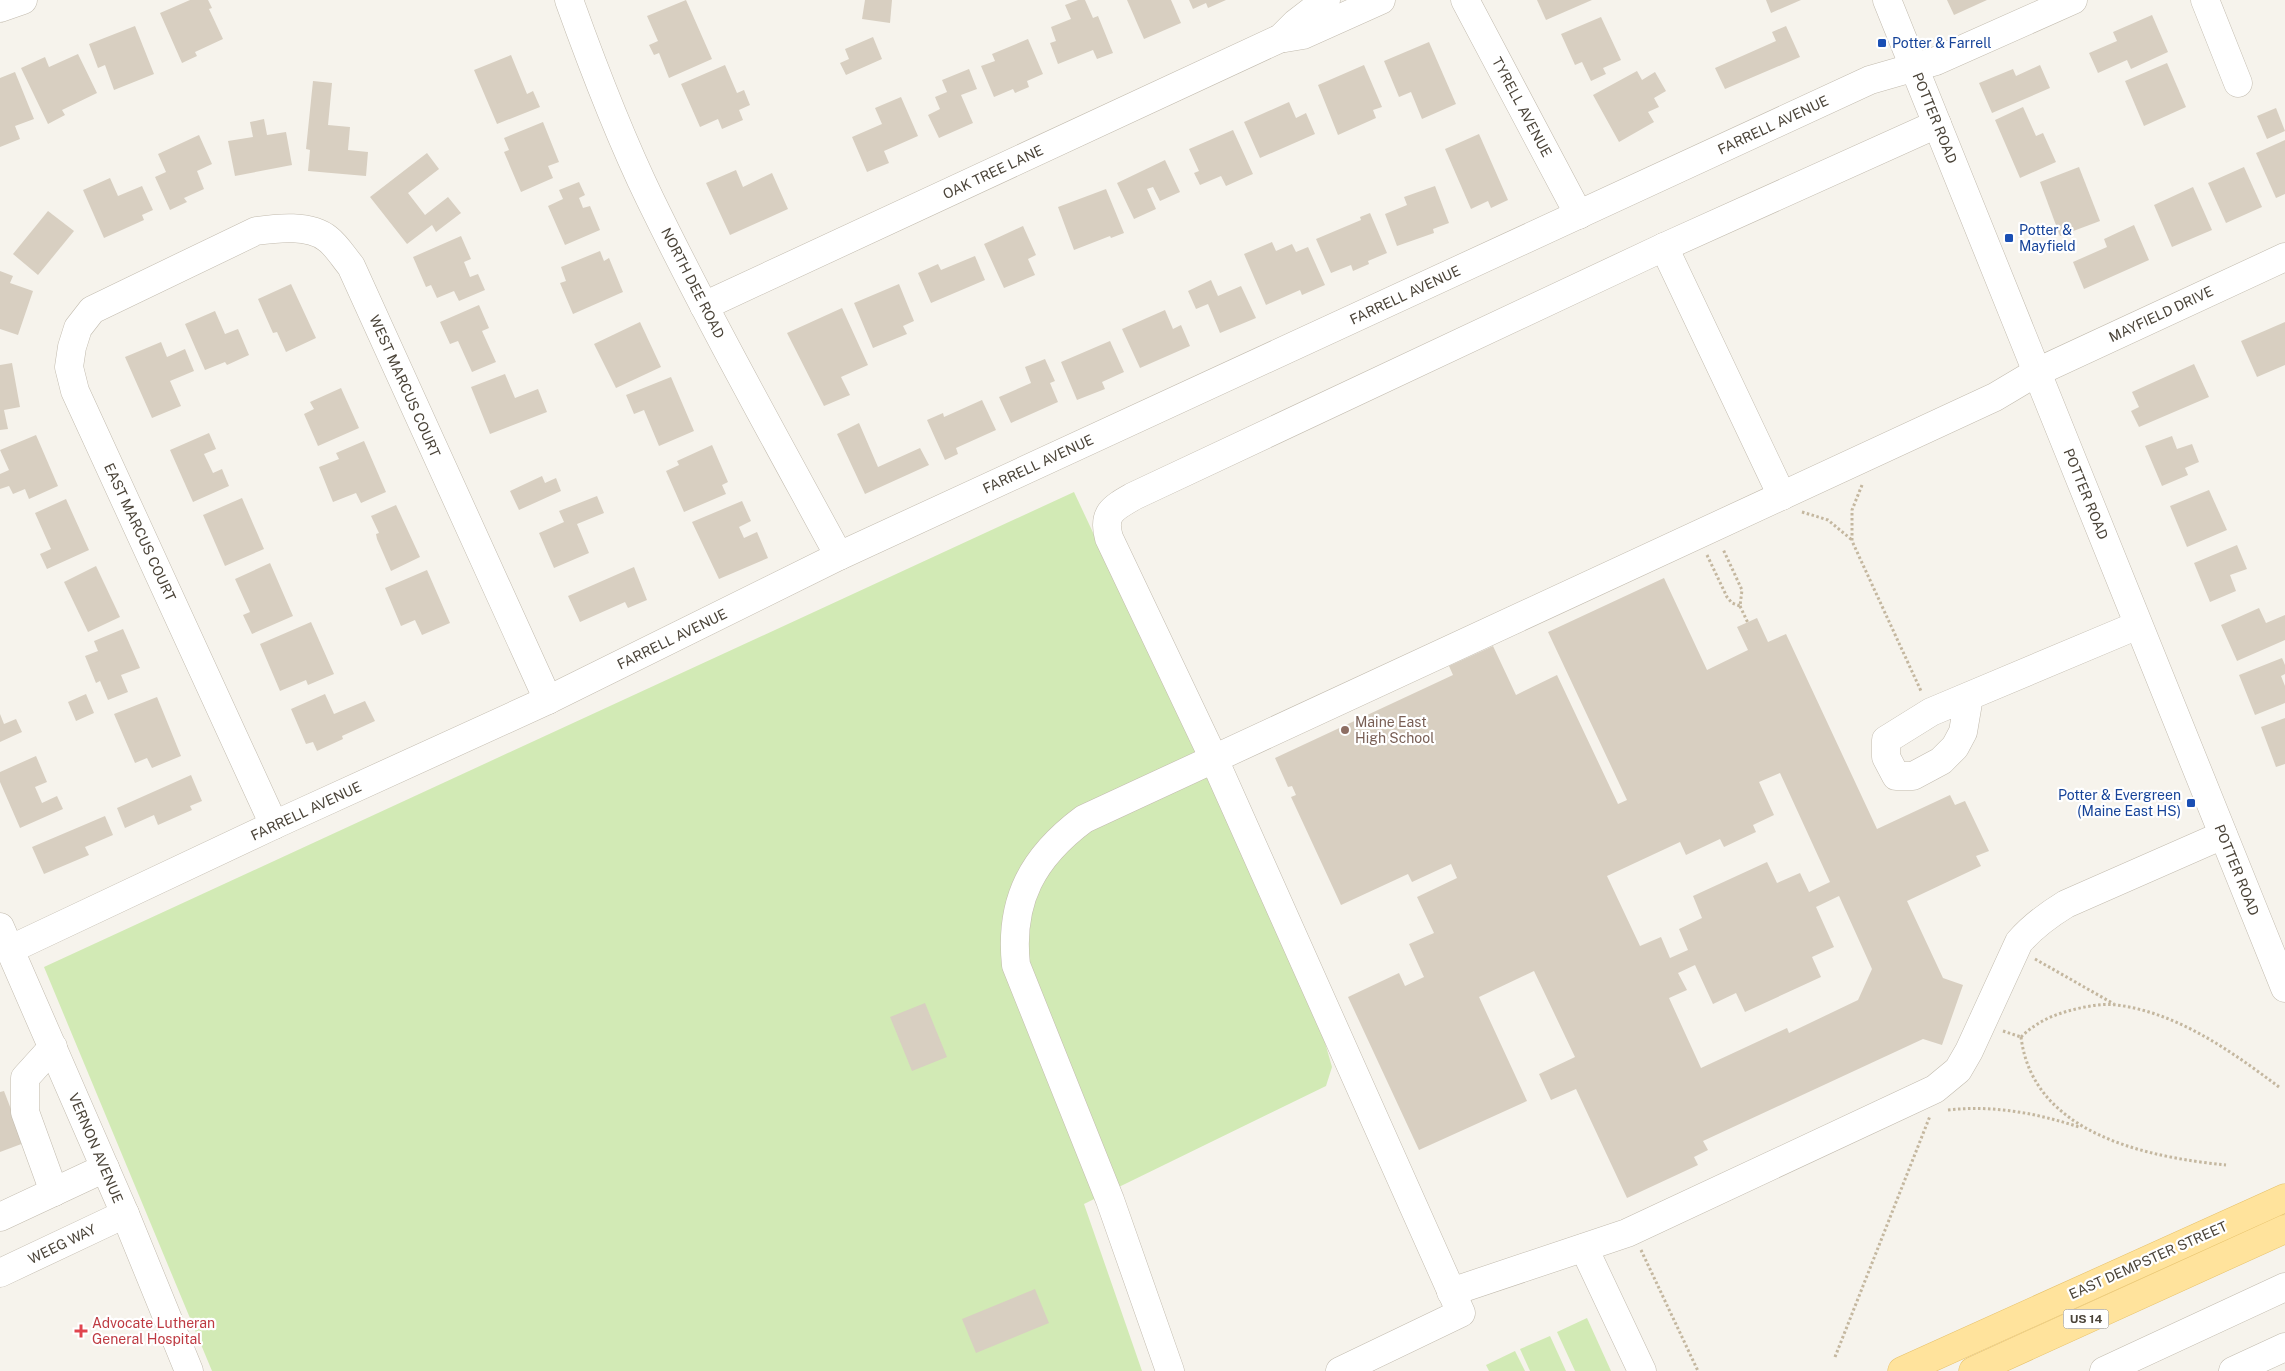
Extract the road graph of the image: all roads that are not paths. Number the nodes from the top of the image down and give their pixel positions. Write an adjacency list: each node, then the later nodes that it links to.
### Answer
1 (23, 0): 9 (street)
2 (569, 0): 18 (street, NORTH DEE ROAD)
3 (1326, 0): 10 (street, OAK TREE LANE)
4 (1381, 0): 10 (street, OAK TREE LANE)
5 (1464, 0): 14 (street, TYRELL AVENUE)
6 (1887, 0): 11 (street, POTTER ROAD)
7 (2073, 0): 11 (street, FARRELL AVENUE)
8 (2205, 0): 12 (street)
9 (0, 8)
10 (1281, 38): 18 (street, OAK TREE LANE)
11 (1914, 67): 13 (street, POTTER ROAD); 14 (street, FARRELL AVENUE)
12 (2238, 83)
13 (1937, 124): 15 (street); 19 (street, POTTER ROAD)
14 (1579, 215): 21 (street, FARRELL AVENUE)
15 (1664, 247): 20 (street); 25 (street)
16 (2285, 257): 19 (street, MAYFIELD DRIVE)
17 (162, 275): 24 (street, WEST MARCUS COURT); 26 (street, EAST MARCUS COURT)
18 (704, 306): 21 (street, NORTH DEE ROAD)
19 (2037, 372): 20 (street, MAYFIELD DRIVE); 22 (street, POTTER ROAD)
20 (1789, 503): 25 (street, MAYFIELD DRIVE)
21 (839, 556): 24 (street, FARRELL AVENUE)
22 (2138, 625): 23 (street); 27 (street, POTTER ROAD)
23 (1969, 697): 23 (street)
24 (548, 700): 26 (street, FARRELL AVENUE)
25 (1214, 759): 40 (street); 45 (street, MAYFIELD DRIVE)
26 (274, 825): 28 (street, FARRELL AVENUE)
27 (2223, 835): 29 (street, POTTER ROAD); 37 (street)
28 (6, 938): 30 (street, VERNON AVENUE)
29 (2282, 971)
30 (53, 1046): 31 (street, VERNON AVENUE); 32 (street)
31 (105, 1168): 32 (street); 34 (street, VERNON AVENUE)
32 (54, 1192): 35 (street)
33 (2285, 1198): 41 (main road, EAST DEMPSTER STREET / US 14)
34 (125, 1214): 38 (street, WEEG WAY); 44 (street, VERNON AVENUE)
35 (0, 1218)
36 (2285, 1229): 43 (main road, EAST DEMPSTER STREET / US 14)
37 (1584, 1248): 40 (street); 47 (street)
38 (0, 1274)
39 (2285, 1287): 49 (street)
40 (1452, 1292): 46 (street)
41 (1984, 1334): 43 (street); 48 (main road, EAST DEMPSTER STREET / US 14)
42 (2285, 1347): 50 (street)
43 (1990, 1367)
44 (189, 1371)
45 (1170, 1371)
46 (1340, 1371)
47 (1642, 1371)
48 (1902, 1371)
49 (2104, 1371)
50 (2232, 1371)

